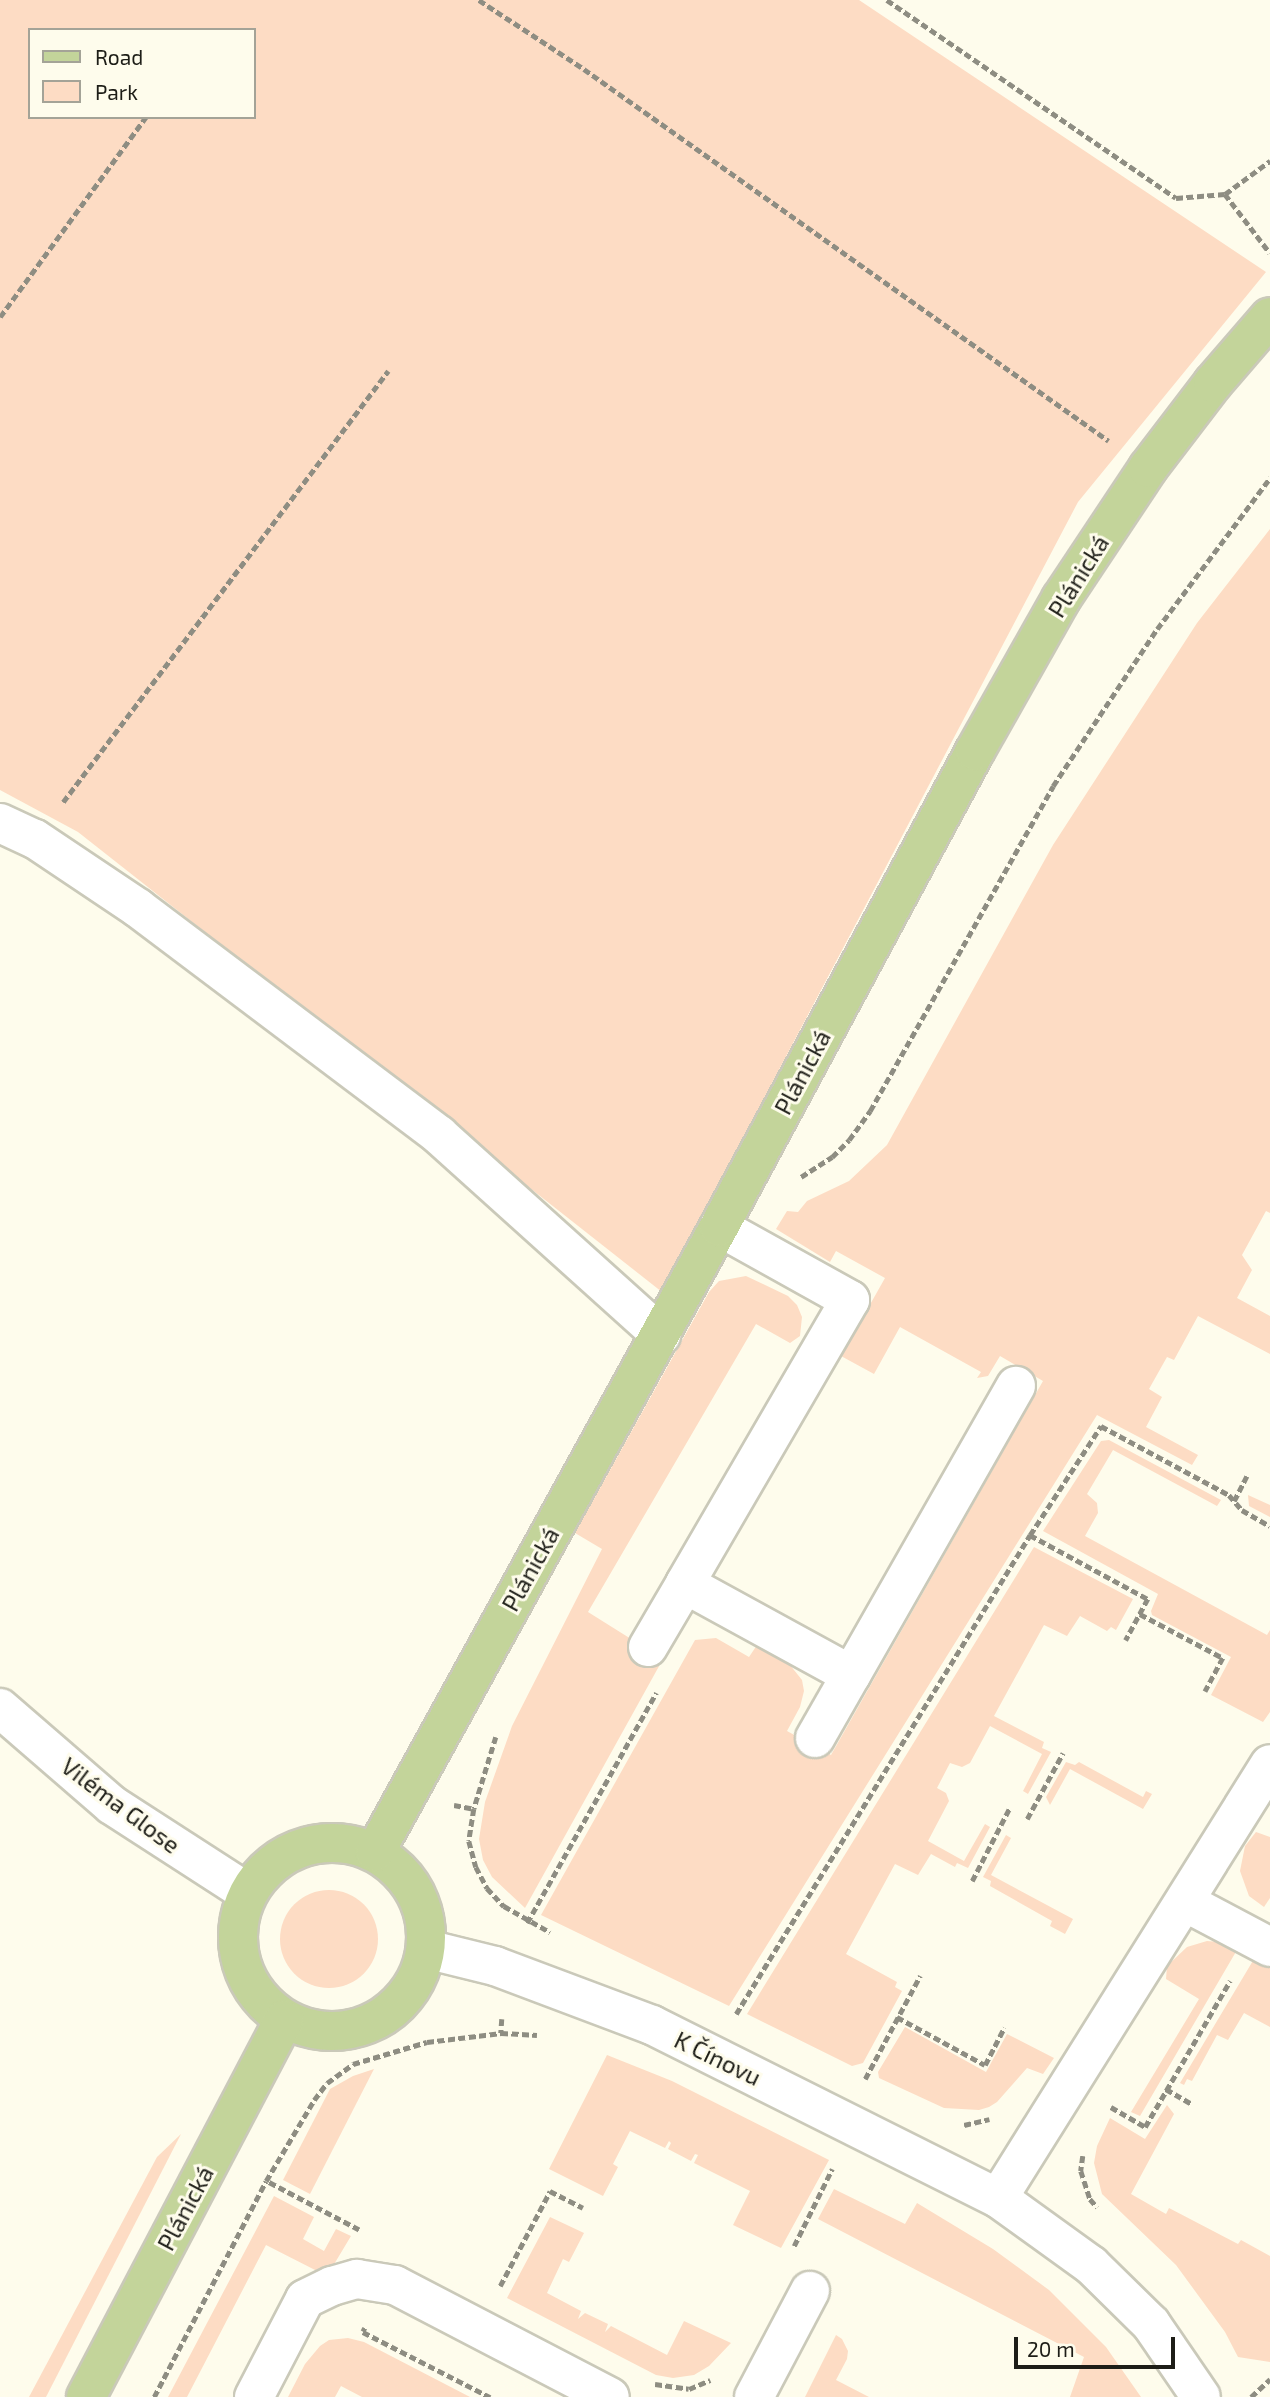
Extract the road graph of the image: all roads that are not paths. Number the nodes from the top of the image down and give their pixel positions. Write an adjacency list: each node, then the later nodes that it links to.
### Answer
1 (1270, 317): 3 (main road, Plánická)
2 (0, 823): 4 (street)
3 (719, 1227): 4 (main road, Plánická); 6 (street)
4 (661, 1335): 12 (main road, Plánická)
5 (1016, 1387): 8 (street)
6 (685, 1584): 7 (street); 8 (street)
7 (648, 1647)
8 (851, 1675): 10 (street)
9 (0, 1709): 13 (street, Viléma Glose)
10 (815, 1738)
11 (1270, 1764): 14 (street)
12 (375, 1852): 13 (main road); 16 (main road)
13 (248, 1893): 17 (main road)
14 (1185, 1902): 15 (street); 18 (street)
15 (1262, 1943)
16 (426, 1949): 17 (main road); 18 (street, K Čínovu)
17 (284, 2020): 20 (main road, Plánická)
18 (998, 2198): 24 (street, K Čínovu)
19 (810, 2291): 23 (street)
20 (86, 2397)
21 (254, 2397): 22 (street)
22 (610, 2397)
23 (754, 2397)
24 (1201, 2397)

